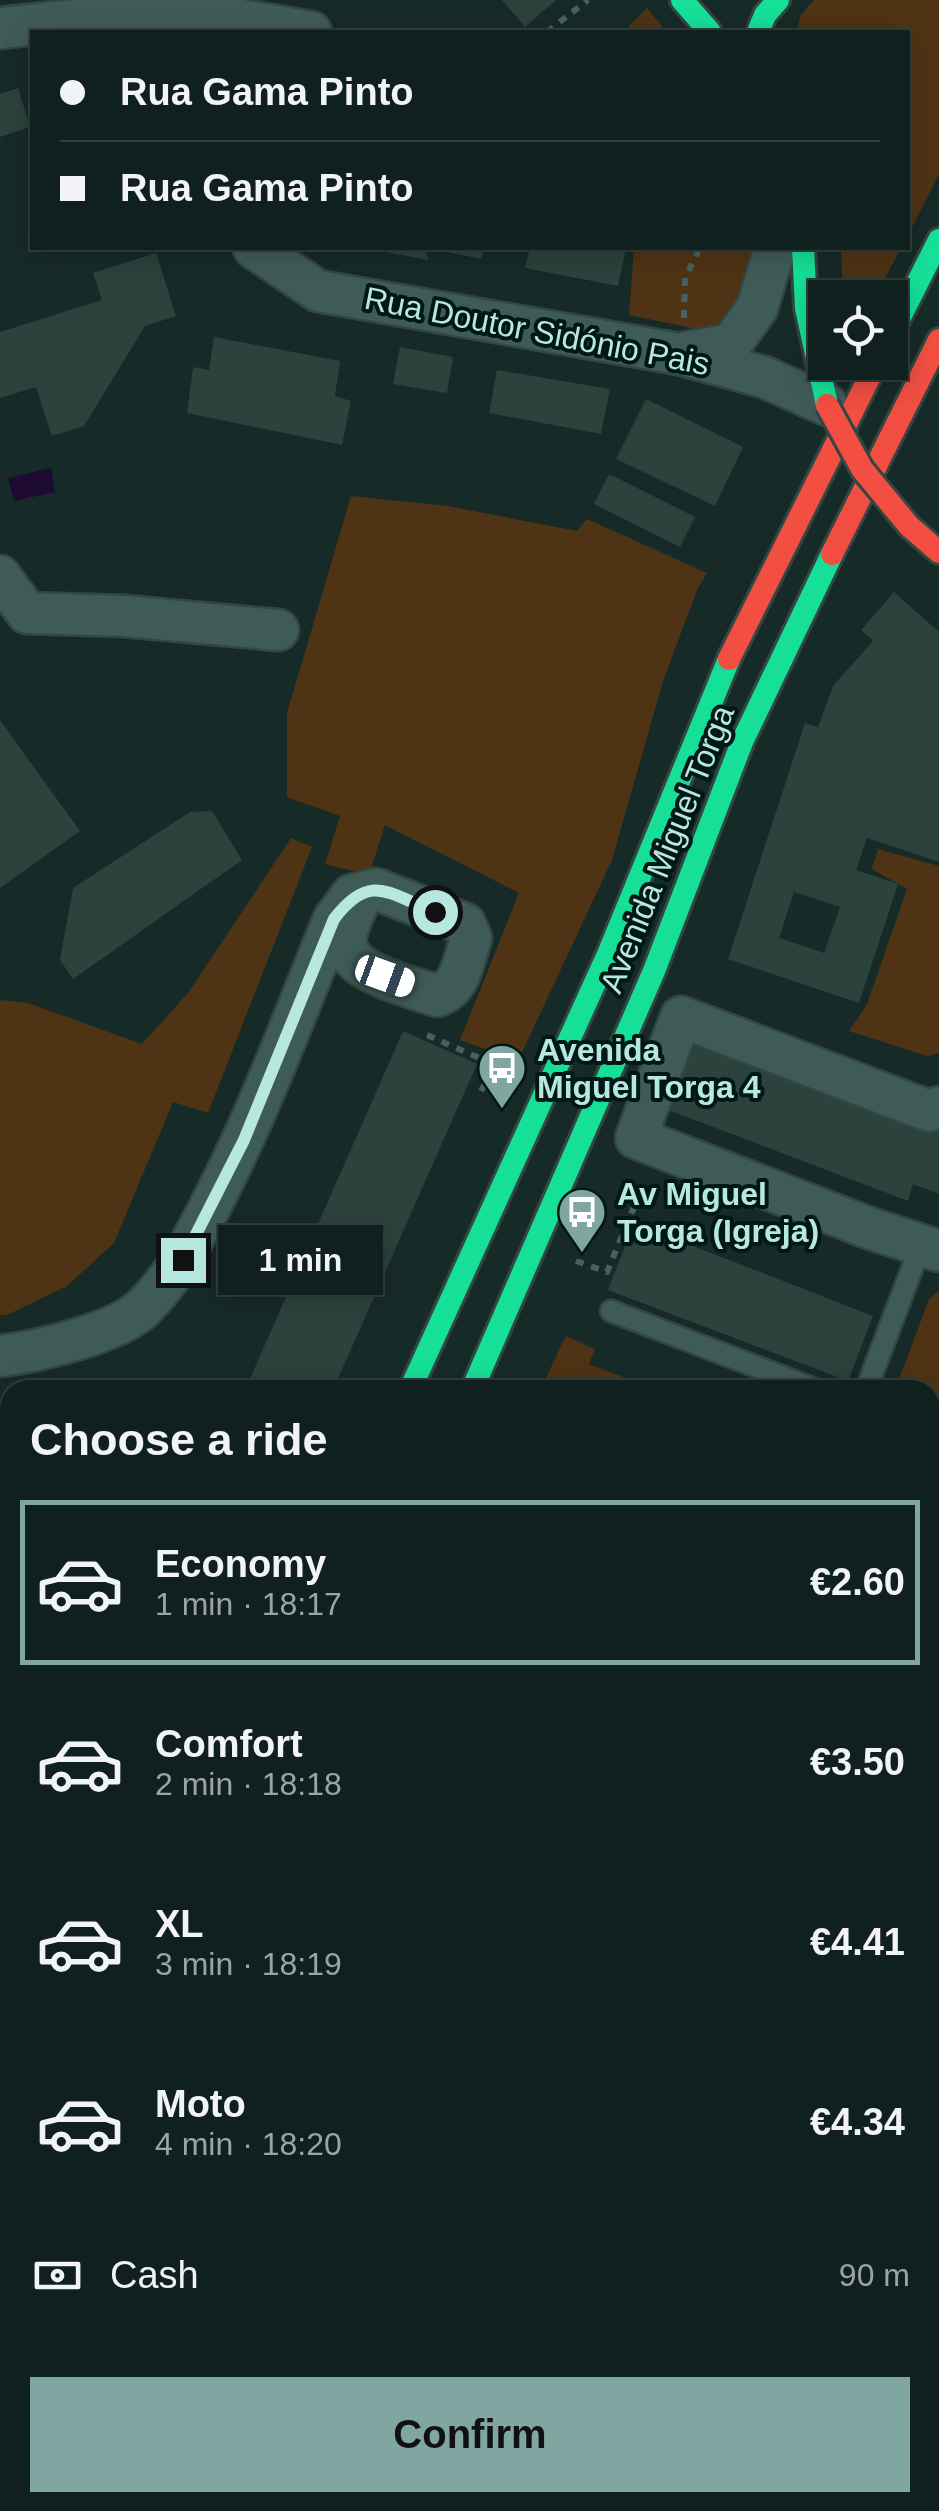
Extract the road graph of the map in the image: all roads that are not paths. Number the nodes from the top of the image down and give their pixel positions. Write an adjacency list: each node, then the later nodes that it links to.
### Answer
1 (682, 0): 6 (main road)
2 (778, 0): 7 (main road)
3 (176, 14): 4 (street); 5 (street)
4 (0, 28)
5 (296, 30)
6 (708, 30)
7 (759, 30)
8 (939, 240): 12 (main road)
9 (257, 250): 14 (street, Rua Doutor Sidónio Pais)
10 (774, 250): 14 (street)
11 (802, 250): 16 (main road)
12 (908, 301)
13 (939, 340): 28 (main road, Avenida Miguel Torga)
14 (682, 343): 16 (street, Rua Doutor Sidónio Pais)
15 (868, 380): 27 (main road, Avenida Miguel Torga)
16 (827, 405): 17 (main road, bridge)
17 (939, 552)
18 (0, 576): 19 (street)
19 (278, 630)
20 (363, 892): 21 (street); 21 (street); 22 (street)
21 (385, 976): 22 (street)
22 (292, 1022): 26 (street)
23 (939, 1107): 24 (street)
24 (930, 1248): 30 (lane)
25 (611, 1311): 29 (lane)
26 (0, 1356)
27 (415, 1380)
28 (476, 1380)
29 (791, 1380)
30 (871, 1380)

